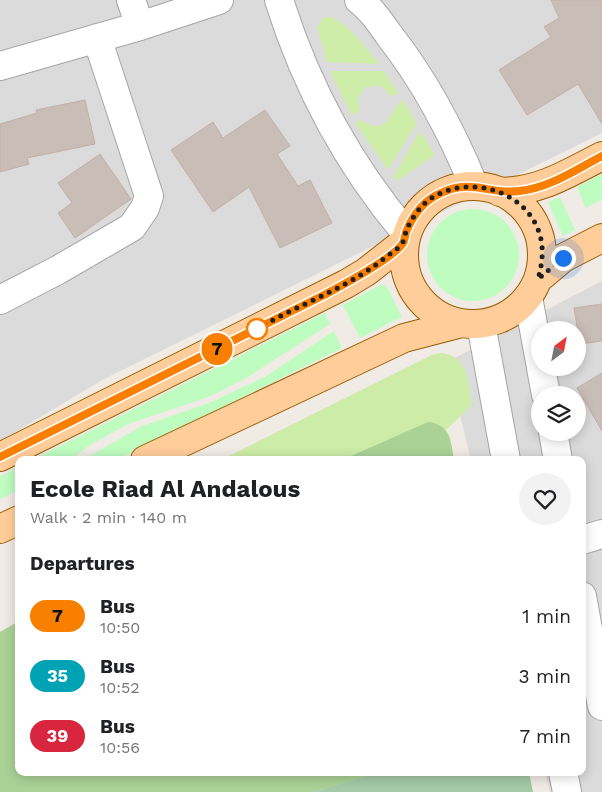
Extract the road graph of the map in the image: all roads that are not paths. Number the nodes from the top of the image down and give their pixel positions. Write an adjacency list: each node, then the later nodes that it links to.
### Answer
1 (131, 0): 5 (street)
2 (220, 0): 5 (street)
3 (279, 0): 11 (street)
4 (359, 0): 9 (street)
5 (140, 26): 6 (street)
6 (98, 38): 7 (street); 14 (street)
7 (0, 66)
8 (602, 156): 10 (main road)
9 (474, 186): 10 (main road); 11 (main road)
10 (500, 192): 13 (main road)
11 (404, 238): 16 (main road); 21 (main road)
12 (602, 238): 13 (main road)
13 (533, 288): 15 (street); 16 (main road)
14 (0, 300)
15 (536, 321)
16 (470, 324): 18 (main road); 19 (street)
17 (555, 441): 20 (street)
18 (153, 456)
19 (505, 456)
20 (557, 456)
21 (0, 457)
22 (15, 522): 23 (main road)
23 (0, 529)
24 (602, 534): 25 (street)
25 (586, 539)
26 (586, 618): 27 (street)
27 (602, 706)
28 (564, 776): 29 (street)
29 (567, 792)

